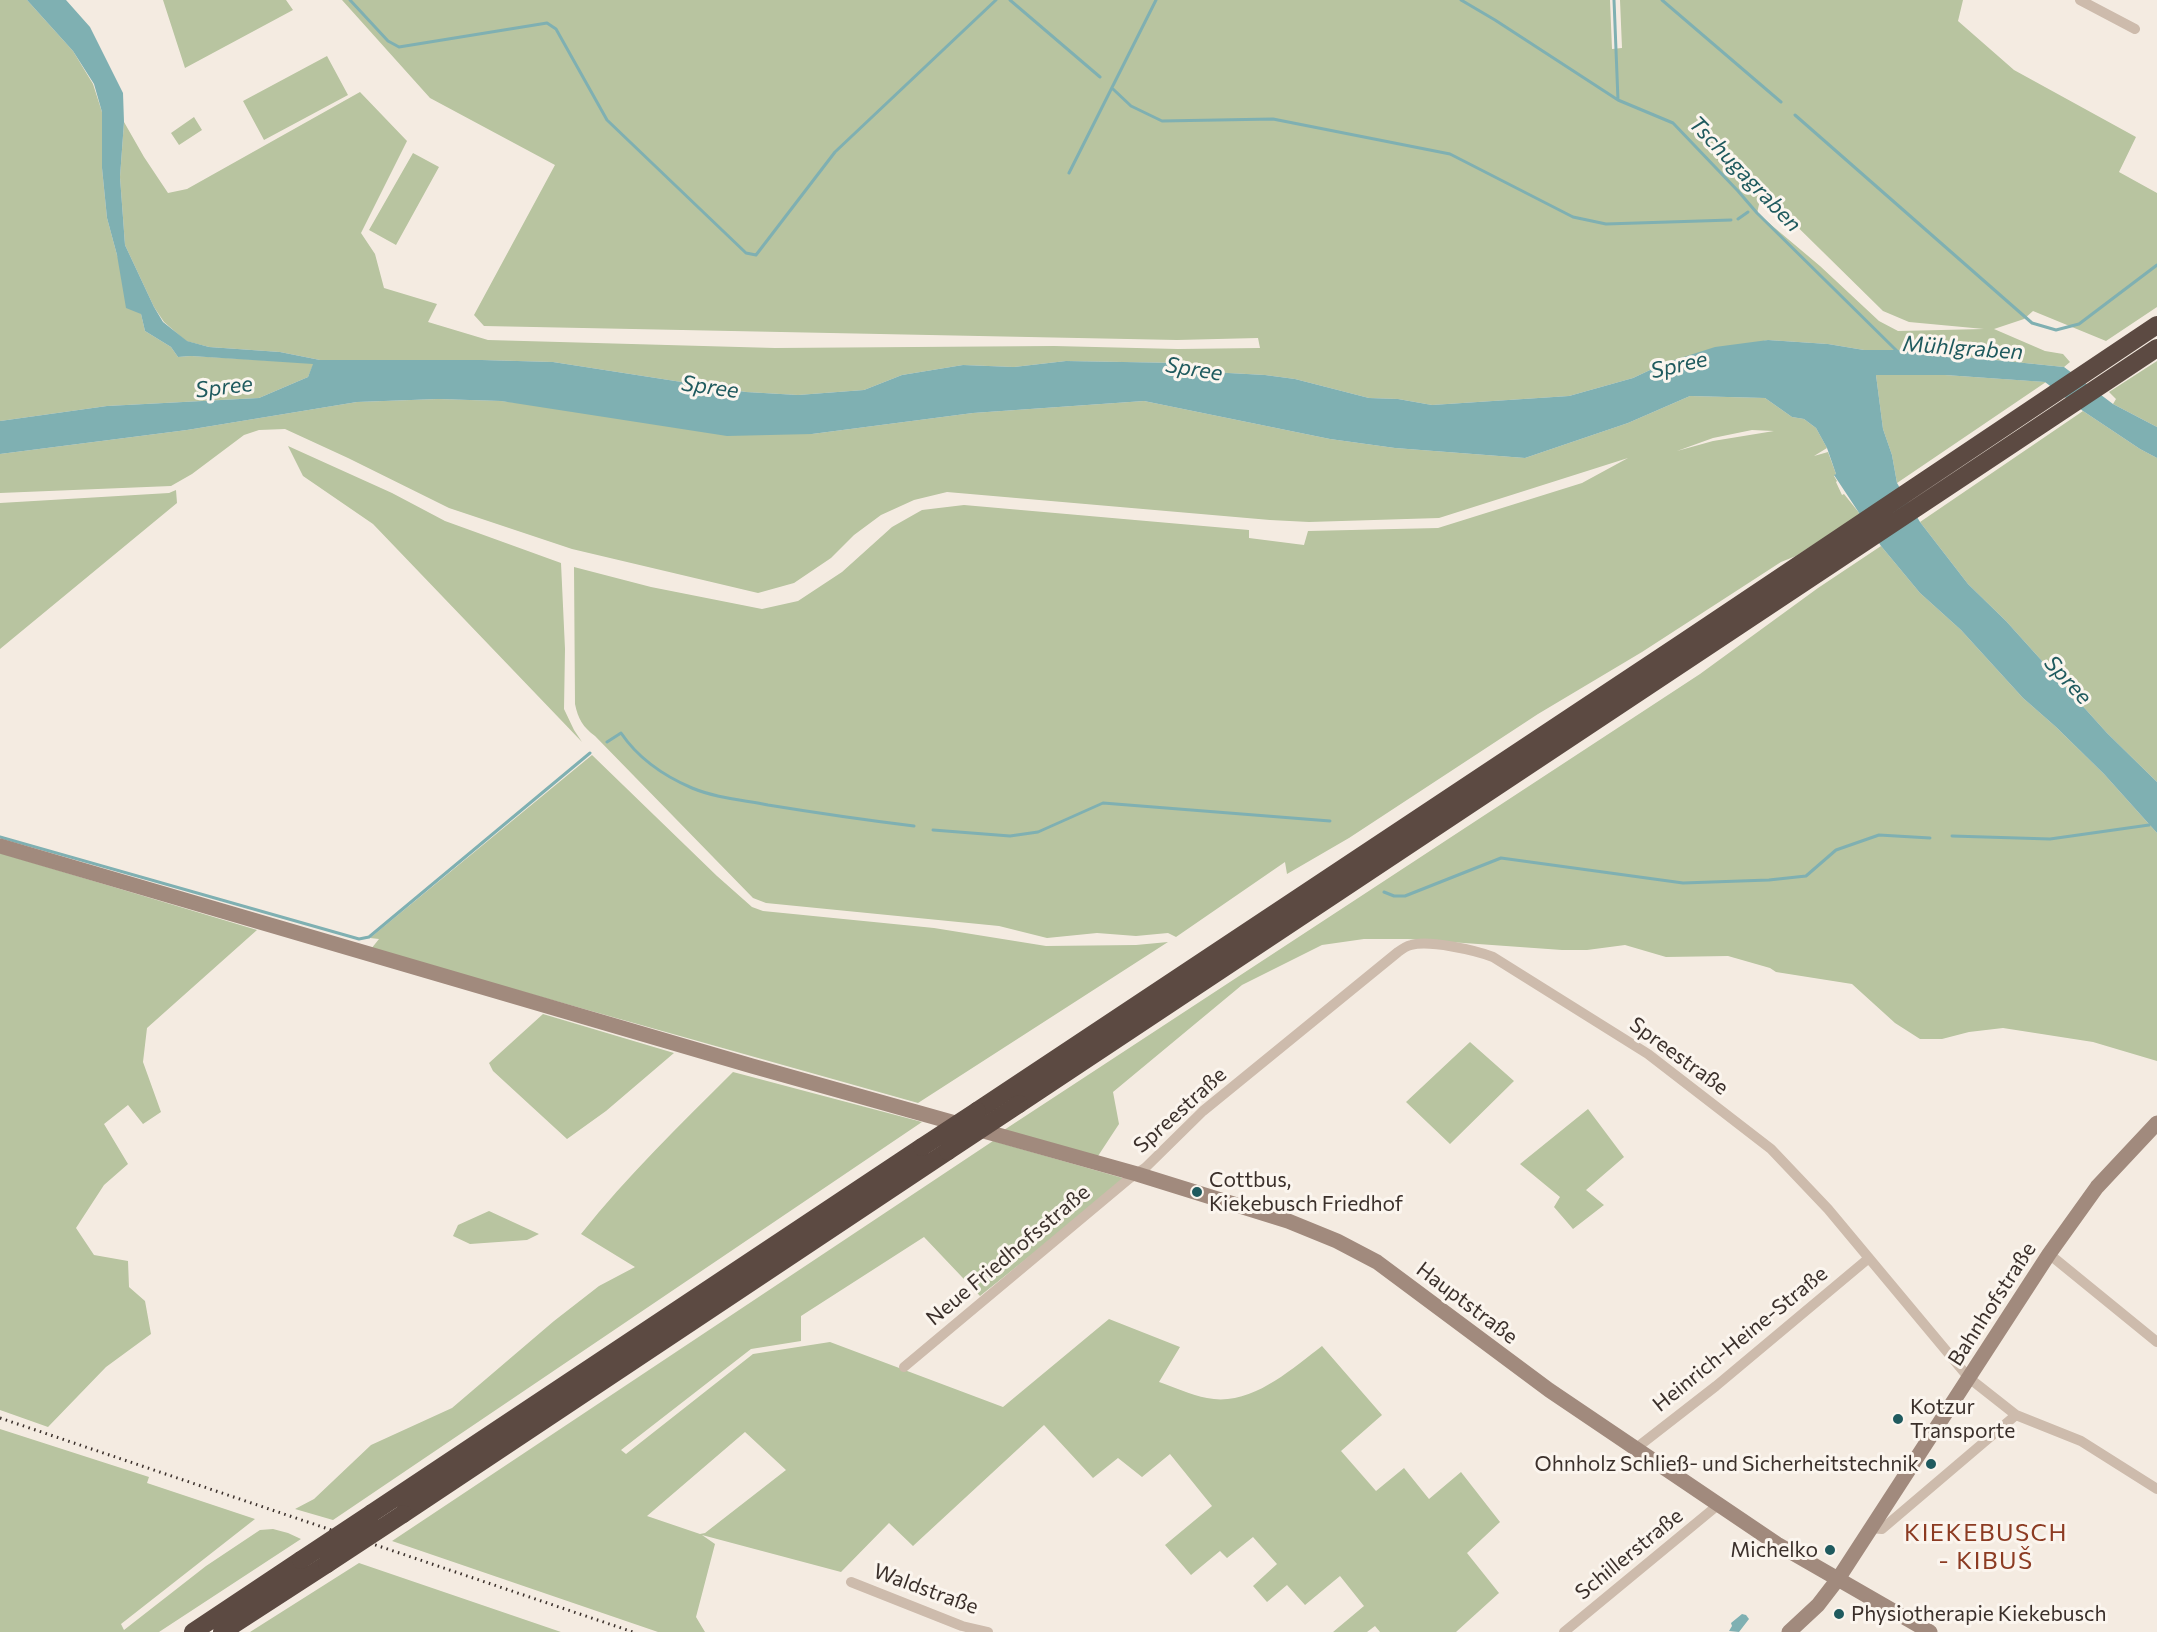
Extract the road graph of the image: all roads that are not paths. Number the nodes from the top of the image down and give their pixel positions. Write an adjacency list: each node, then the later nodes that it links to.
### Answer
1 (2080, 0): 2 (street)
2 (2135, 28)
3 (2157, 325): 5 (highway)
4 (2157, 348): 5 (highway)
5 (1850, 542): 21 (highway, bridge); 22 (highway, bridge)
6 (0, 846): 8 (street, Hauptstraße)
7 (2157, 1123): 9 (street, Bahnhofstraße)
8 (1137, 1174): 10 (street, Spreestraße); 12 (street, Neue Friedhofsstraße); 15 (street, Hauptstraße)
9 (2049, 1254): 11 (street); 13 (street, Bahnhofstraße)
10 (1869, 1258): 13 (street, Spreestraße); 15 (street, Heinrich-Heine-Straße)
11 (2155, 1338)
12 (904, 1367)
13 (1969, 1378): 14 (street, Spreestraße); 18 (street, Bahnhofstraße)
14 (2016, 1415): 16 (street, Spreestraße); 18 (street)
15 (1635, 1449): 17 (street, Hauptstraße)
16 (2157, 1488)
17 (1719, 1505): 19 (street, Hauptstraße); 24 (street, Schillerstraße)
18 (1870, 1528): 19 (street, Bahnhofstraße)
19 (1838, 1579): 25 (street, Bahnhofstraße); 26 (street)
20 (850, 1582): 23 (street, Waldstraße)
21 (193, 1632)
22 (222, 1632)
23 (988, 1632)
24 (1564, 1632)
25 (1789, 1632)
26 (1930, 1632)

